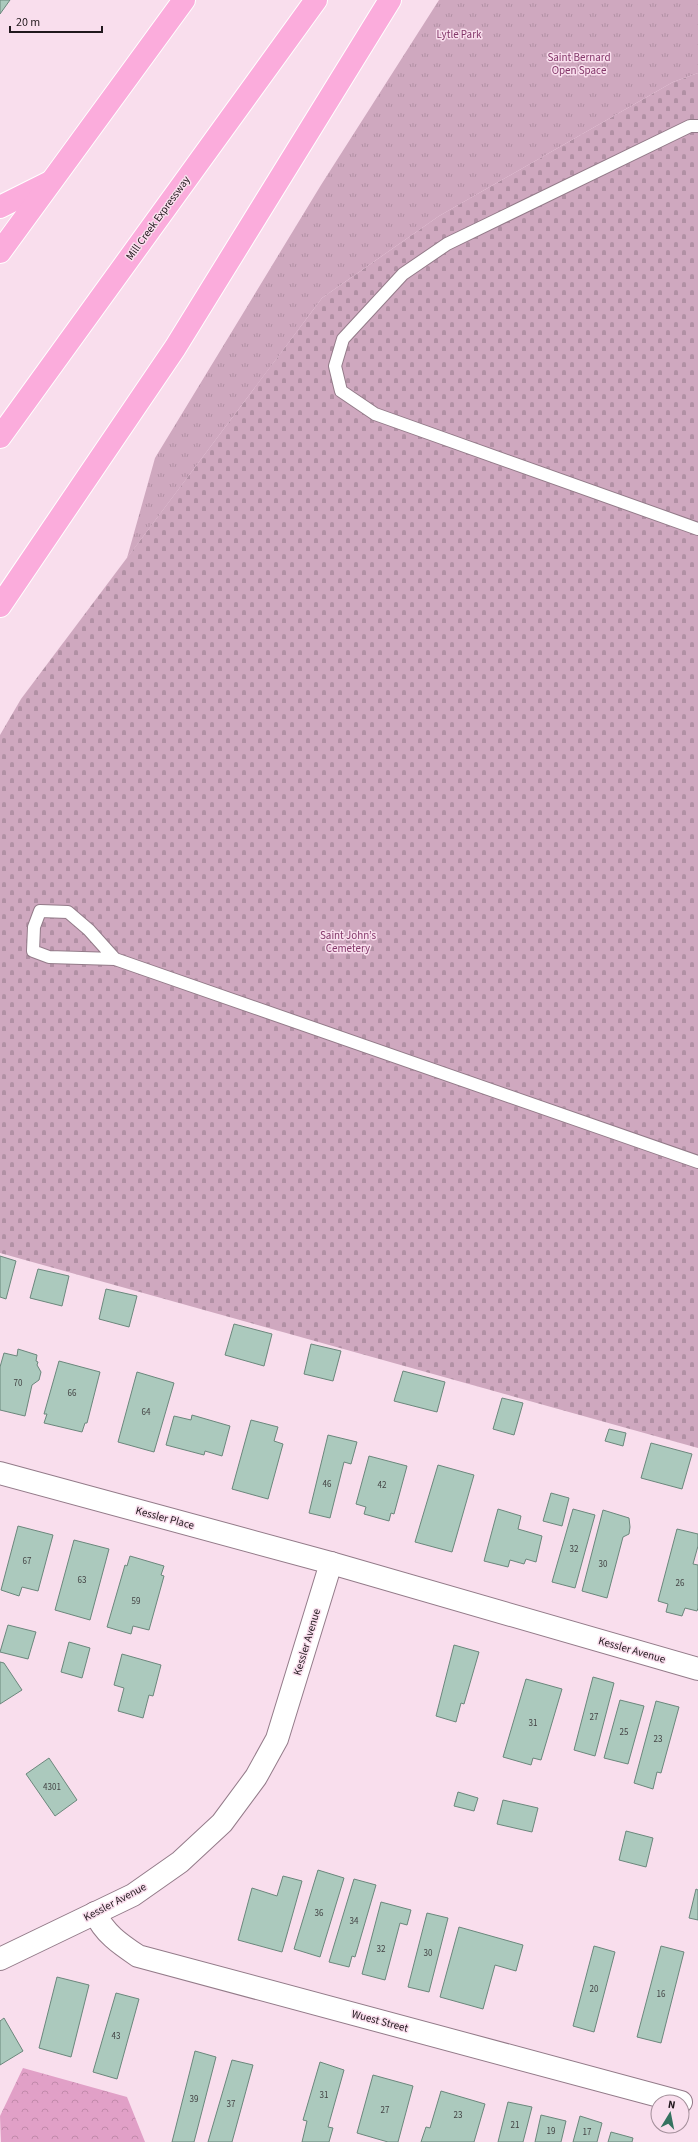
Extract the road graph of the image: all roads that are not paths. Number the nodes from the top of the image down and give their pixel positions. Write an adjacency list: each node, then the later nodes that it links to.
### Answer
1 (184, 0): 5 (highway)
2 (316, 0): 8 (highway, Mill Creek Expressway)
3 (390, 0): 10 (highway)
4 (698, 126): 9 (lane)
5 (54, 180): 6 (highway); 7 (highway)
6 (0, 207)
7 (0, 252)
8 (0, 437)
9 (698, 529)
10 (0, 606)
11 (115, 959): 11 (lane); 12 (lane)
12 (698, 1162)
13 (0, 1473): 14 (street, Kessler Place)
14 (330, 1563): 15 (street, Kessler Avenue); 16 (street, Kessler Avenue)
15 (698, 1669)
16 (95, 1913): 17 (street, Kessler Avenue); 18 (street, Wuest Street)
17 (0, 1959)
18 (652, 2094)

